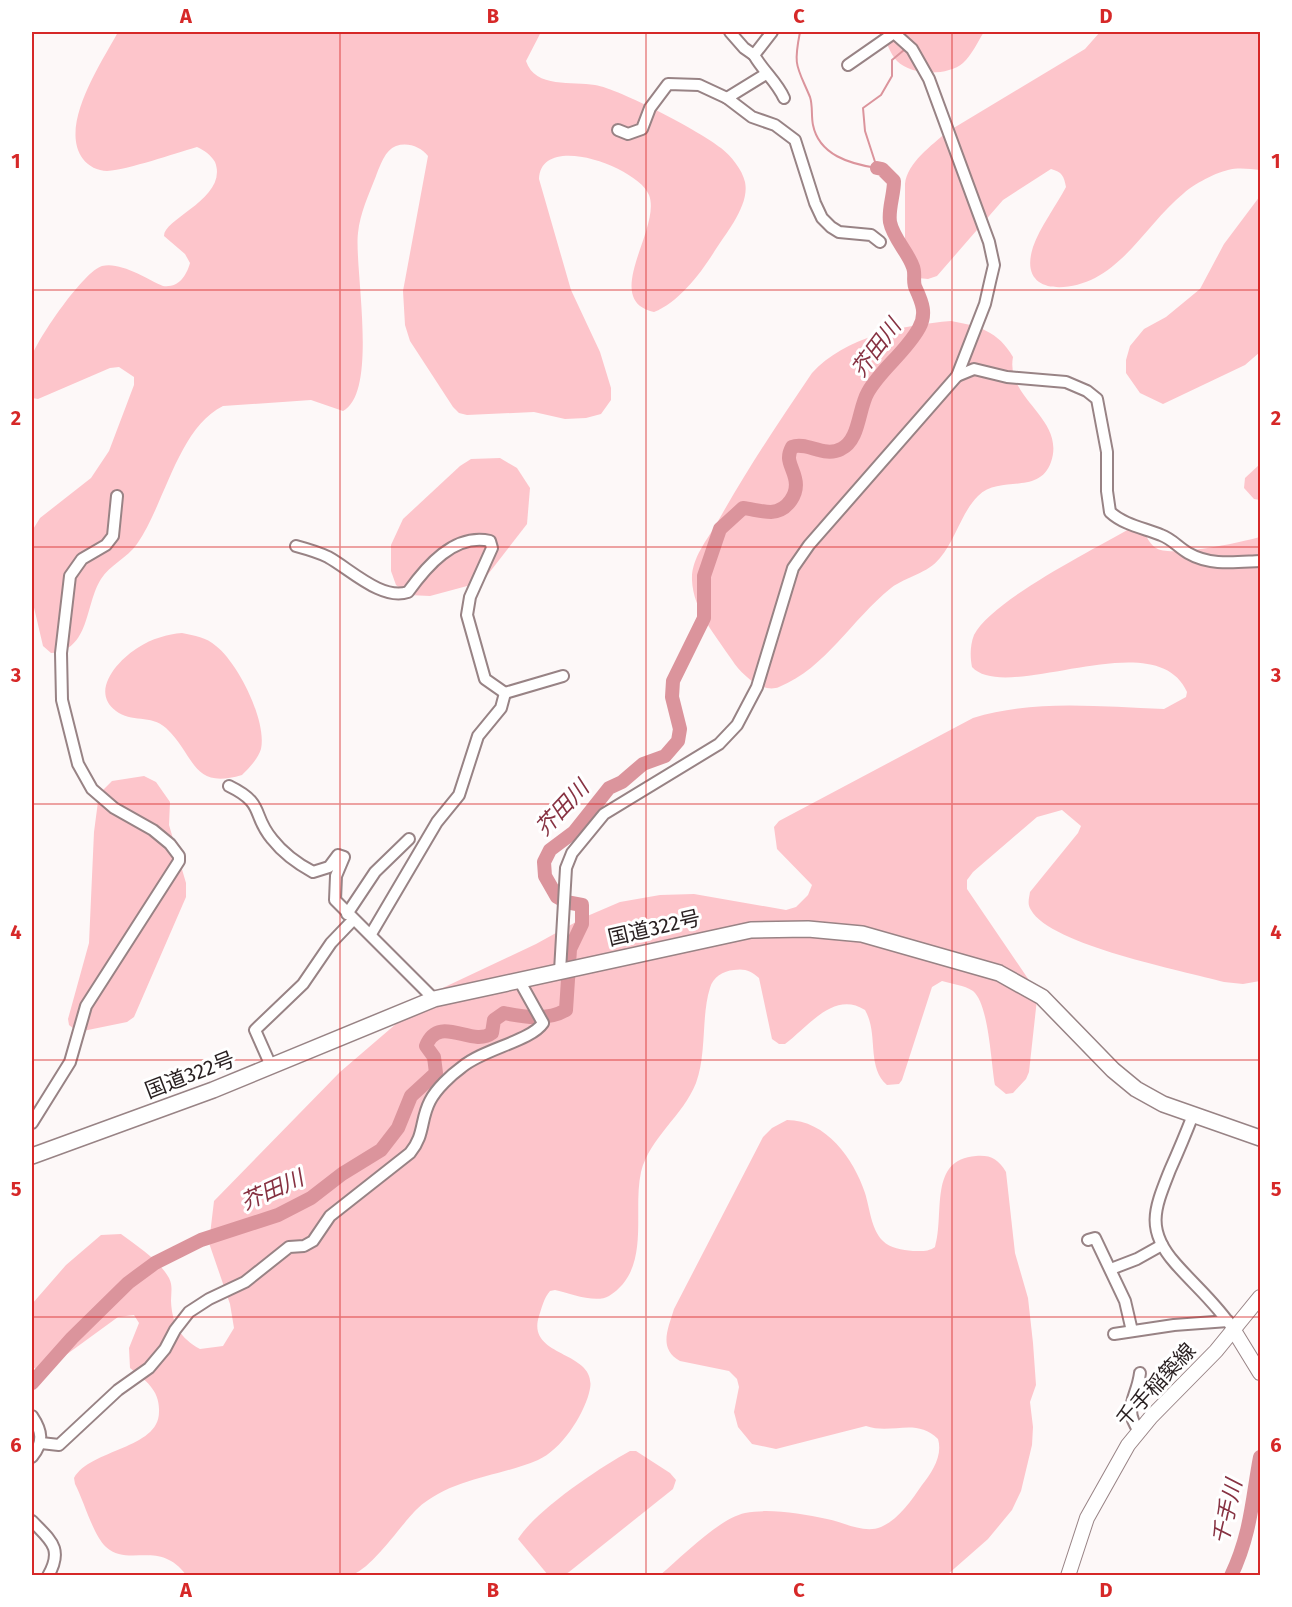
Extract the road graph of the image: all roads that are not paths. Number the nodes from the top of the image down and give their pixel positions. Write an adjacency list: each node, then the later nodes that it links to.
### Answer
1 (730, 32): 4 (street)
2 (772, 32): 4 (street)
3 (893, 32): 5 (street); 11 (street)
4 (754, 55): 6 (street)
5 (848, 64)
6 (766, 74): 7 (street); 8 (street)
7 (727, 98): 9 (street); 10 (street)
8 (784, 98)
9 (618, 130)
10 (880, 242)
11 (957, 376): 14 (street); 21 (street)
12 (117, 496): 26 (street)
13 (296, 546): 16 (street)
14 (1260, 561)
15 (563, 676): 16 (street)
16 (505, 693): 18 (street)
17 (229, 786): 19 (street)
18 (421, 850): 19 (street); 20 (street)
19 (350, 917): 20 (street); 24 (street)
20 (371, 934): 23 (street)
21 (562, 970): 22 (highway, 国道322号); 25 (highway, 国道322号)
22 (519, 980): 23 (highway, 国道322号); 40 (street)
23 (434, 999): 24 (highway, 国道322号)
24 (271, 1066): 28 (highway, 国道322号)
25 (1194, 1115): 27 (highway, 国道322号); 30 (street)
26 (32, 1123)
27 (1260, 1138)
28 (32, 1156)
29 (1088, 1240): 31 (street)
30 (1162, 1245): 31 (street); 33 (street)
31 (1110, 1269): 34 (street)
32 (1260, 1297): 33 (main road, 千手稲築線)
33 (1230, 1325): 34 (street); 36 (main road); 39 (main road, 千手稲築線)
34 (1132, 1331): 35 (street)
35 (1114, 1334)
36 (1260, 1372)
37 (1140, 1373): 39 (street)
38 (32, 1416): 40 (street)
39 (1139, 1431): 44 (main road, 千手稲築線)
40 (41, 1443): 41 (street)
41 (32, 1457)
42 (32, 1521): 43 (street)
43 (48, 1575)
44 (1068, 1575)

